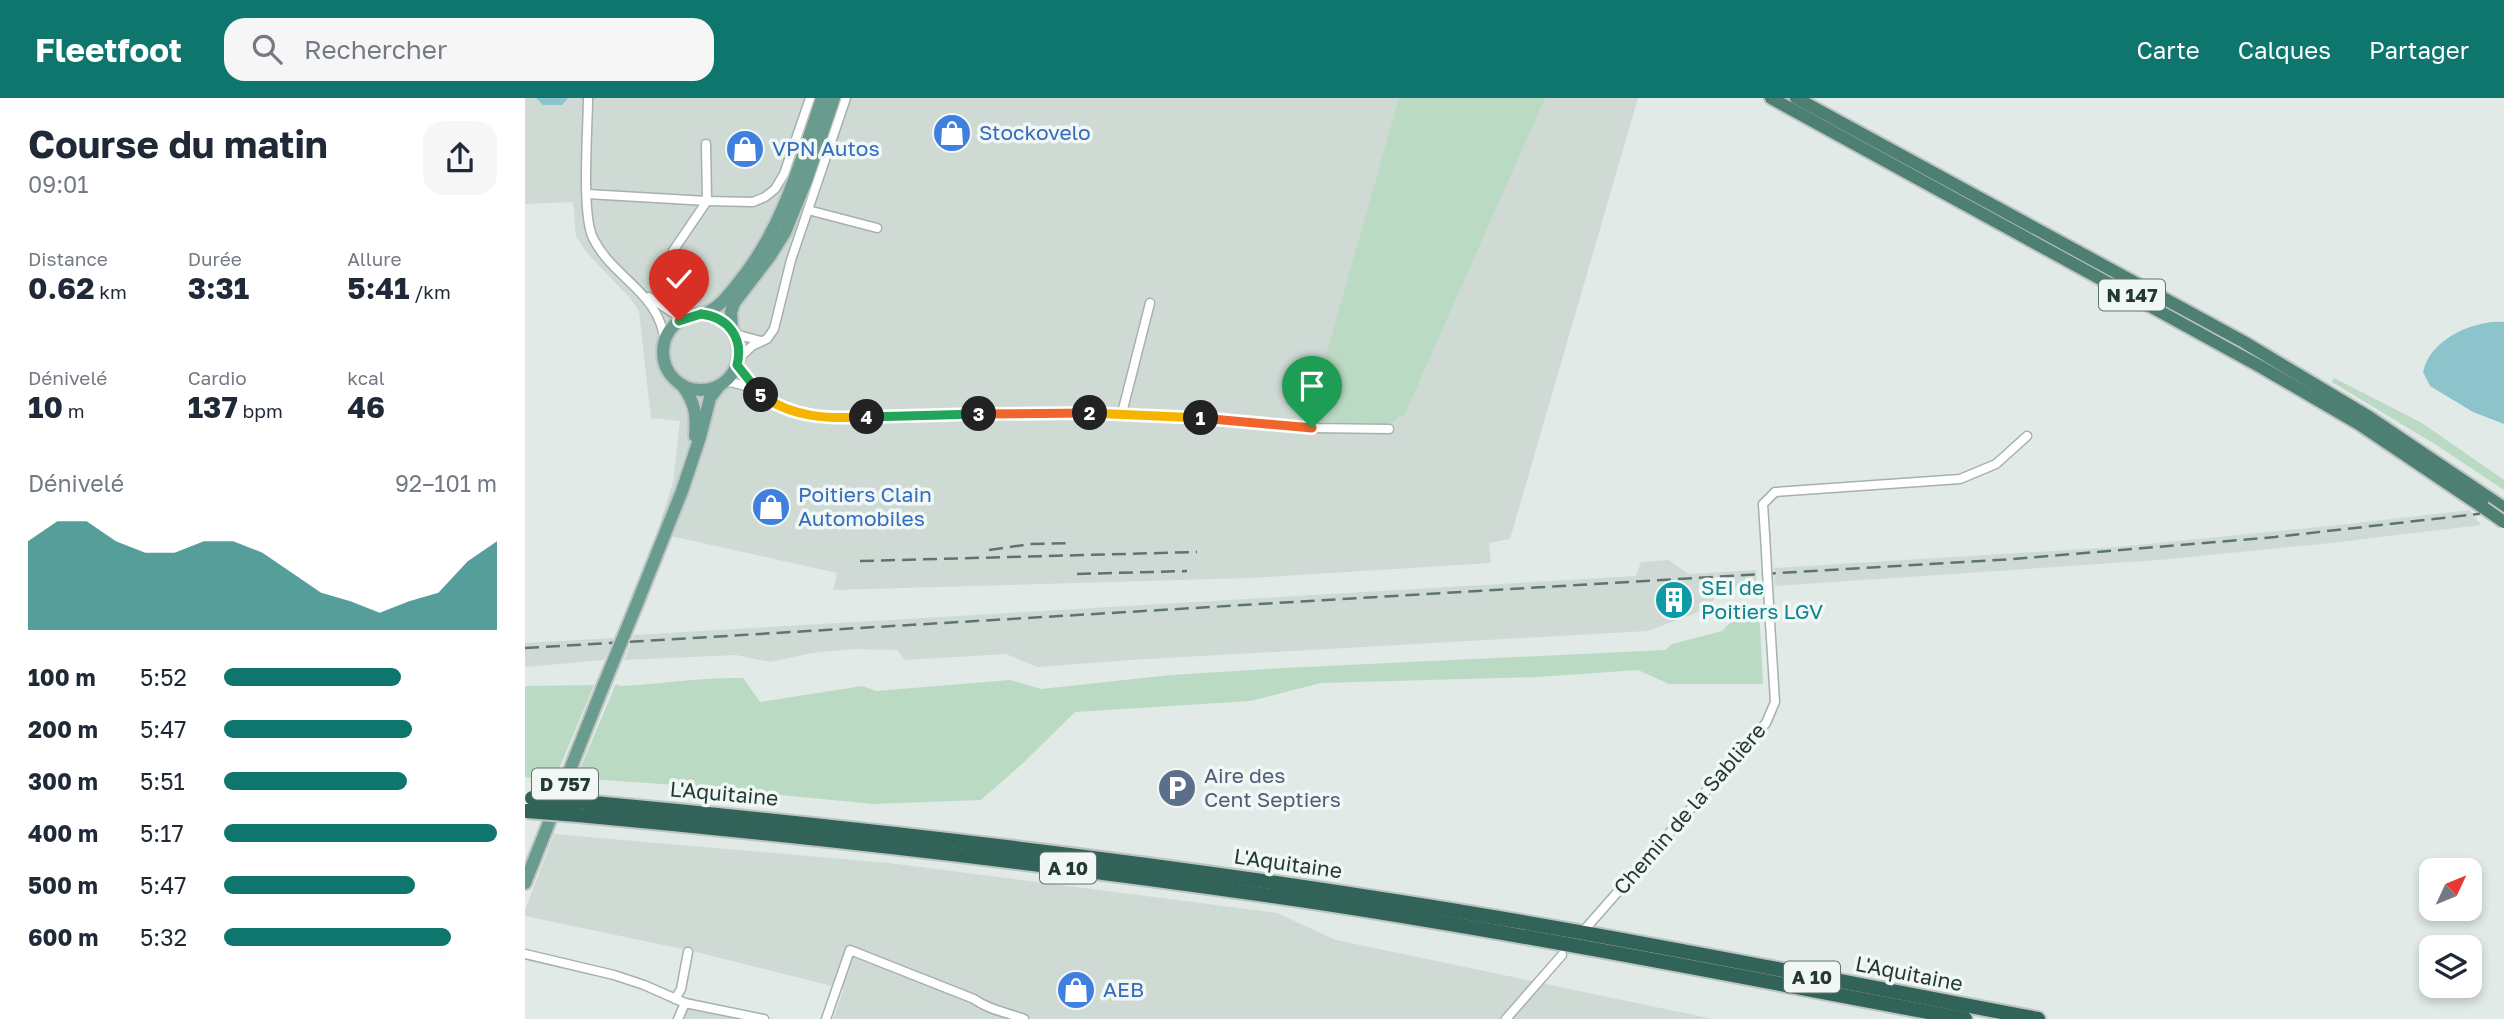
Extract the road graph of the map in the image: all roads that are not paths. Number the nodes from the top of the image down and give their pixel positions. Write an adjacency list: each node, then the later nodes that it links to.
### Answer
1 (588, 98): 9 (street)
2 (810, 98): 10 (street)
3 (822, 98): 11 (main road)
4 (834, 98): 11 (main road)
5 (846, 98): 11 (street)
6 (1771, 98): 30 (highway, N 147, bridge)
7 (1796, 98): 29 (highway, N 147)
8 (706, 144): 10 (street)
9 (587, 194): 10 (street); 14 (street)
10 (707, 201): 13 (street)
11 (796, 208): 12 (street); 16 (main road); 18 (main road); 19 (street)
12 (877, 228)
13 (673, 251)
14 (641, 291): 17 (street); 20 (street)
15 (1150, 303): 25 (street)
16 (704, 314): 17 (main road); 18 (main road)
17 (686, 317): 20 (main road)
18 (733, 332): 19 (street); 21 (main road)
19 (761, 341): 21 (street)
20 (665, 342): 23 (main road)
21 (738, 361): 22 (main road); 24 (street)
22 (722, 383): 23 (main road); 24 (street); 28 (main road, D 757)
23 (682, 384): 28 (main road, D 757)
24 (761, 395): 25 (street)
25 (1122, 413): 26 (street)
26 (1389, 429)
27 (2027, 436): 34 (street, Chemin de la Sablière, bridge)
28 (690, 466): 33 (main road, D 757, bridge)
29 (2503, 505)
30 (2504, 522)
31 (527, 804): 32 (highway, L'Aquitaine / A 10, bridge)
32 (580, 809): 46 (highway, L'Aquitaine / A 10); 47 (highway, L'Aquitaine / A 10)
33 (525, 883)
34 (1586, 928)
35 (688, 952): 38 (street)
36 (525, 954): 38 (street)
37 (1562, 955): 45 (street)
38 (675, 999): 39 (street)
39 (685, 1003): 41 (street); 42 (street)
40 (986, 1013): 43 (street); 44 (street)
41 (678, 1019)
42 (764, 1019)
43 (826, 1019)
44 (1024, 1019)
45 (1506, 1019)
46 (1965, 1019)
47 (2038, 1019)

